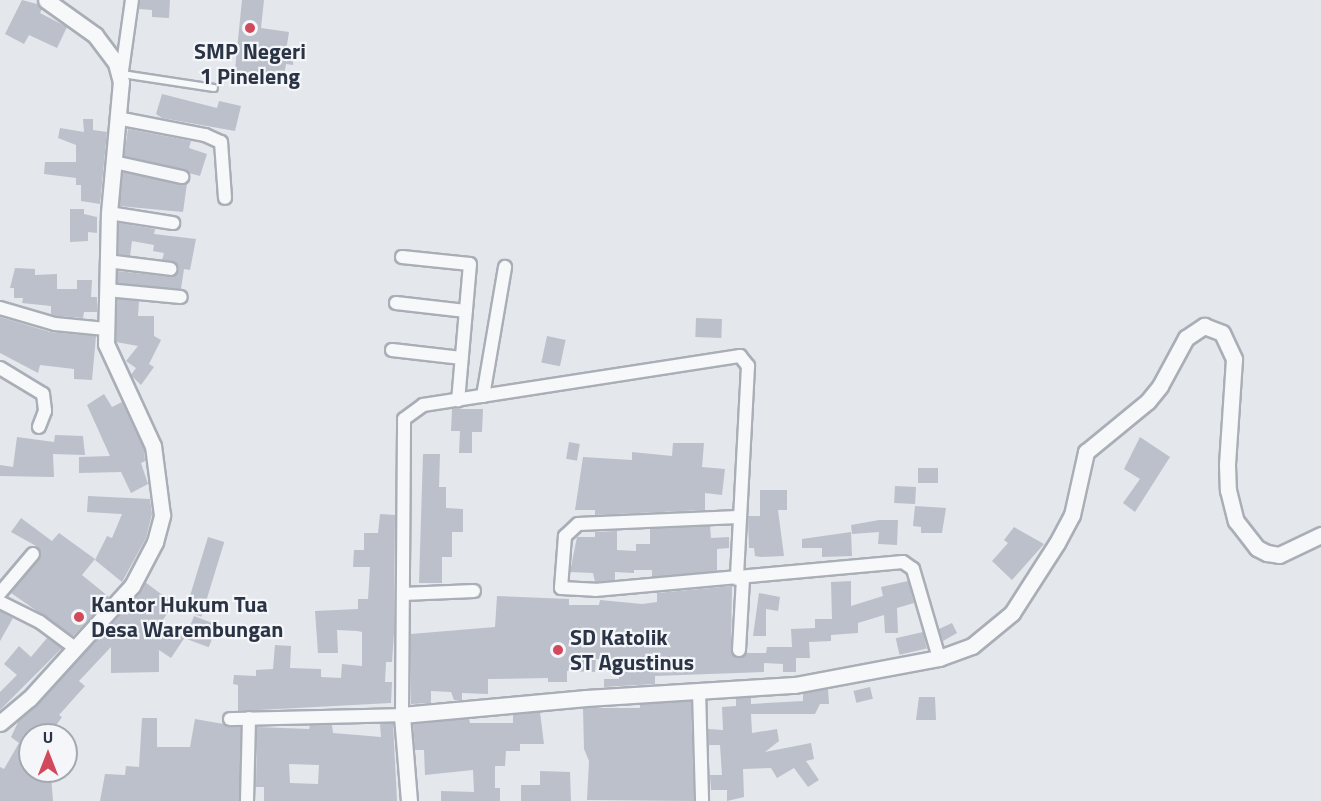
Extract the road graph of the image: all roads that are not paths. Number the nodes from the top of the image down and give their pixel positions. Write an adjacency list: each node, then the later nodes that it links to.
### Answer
1 (46, 0): 3 (street)
2 (132, 0): 3 (street)
3 (121, 78): 4 (lane); 5 (street)
4 (214, 88)
5 (117, 118): 6 (street); 8 (street)
6 (114, 162): 7 (street); 9 (street)
7 (182, 177)
8 (225, 198)
9 (109, 213): 10 (street); 12 (street)
10 (173, 223)
11 (402, 257): 19 (street)
12 (107, 261): 14 (street); 15 (street)
13 (505, 267): 24 (street)
14 (171, 269)
15 (107, 290): 16 (street); 20 (street)
16 (181, 297)
17 (396, 303): 19 (street)
18 (0, 308): 20 (street)
19 (466, 311): 22 (street)
20 (106, 329): 35 (street)
21 (392, 350): 22 (street)
22 (462, 358): 25 (street)
23 (0, 368): 26 (street)
24 (483, 396): 25 (street); 27 (street)
25 (458, 400): 33 (street)
26 (39, 427)
27 (738, 517): 30 (street); 30 (street)
28 (1321, 536): 37 (street)
29 (33, 554): 32 (street)
30 (740, 579): 36 (street); 37 (street)
31 (474, 591): 33 (street)
32 (0, 593)
33 (403, 594): 39 (street)
34 (0, 602): 35 (street)
35 (75, 648): 42 (street)
36 (739, 650)
37 (939, 658): 38 (street)
38 (699, 691): 39 (street); 45 (street)
39 (402, 715): 40 (street); 44 (street)
40 (249, 718): 41 (street); 43 (street)
41 (230, 719)
42 (0, 723)
43 (248, 801)
44 (409, 801)
45 (702, 801)

